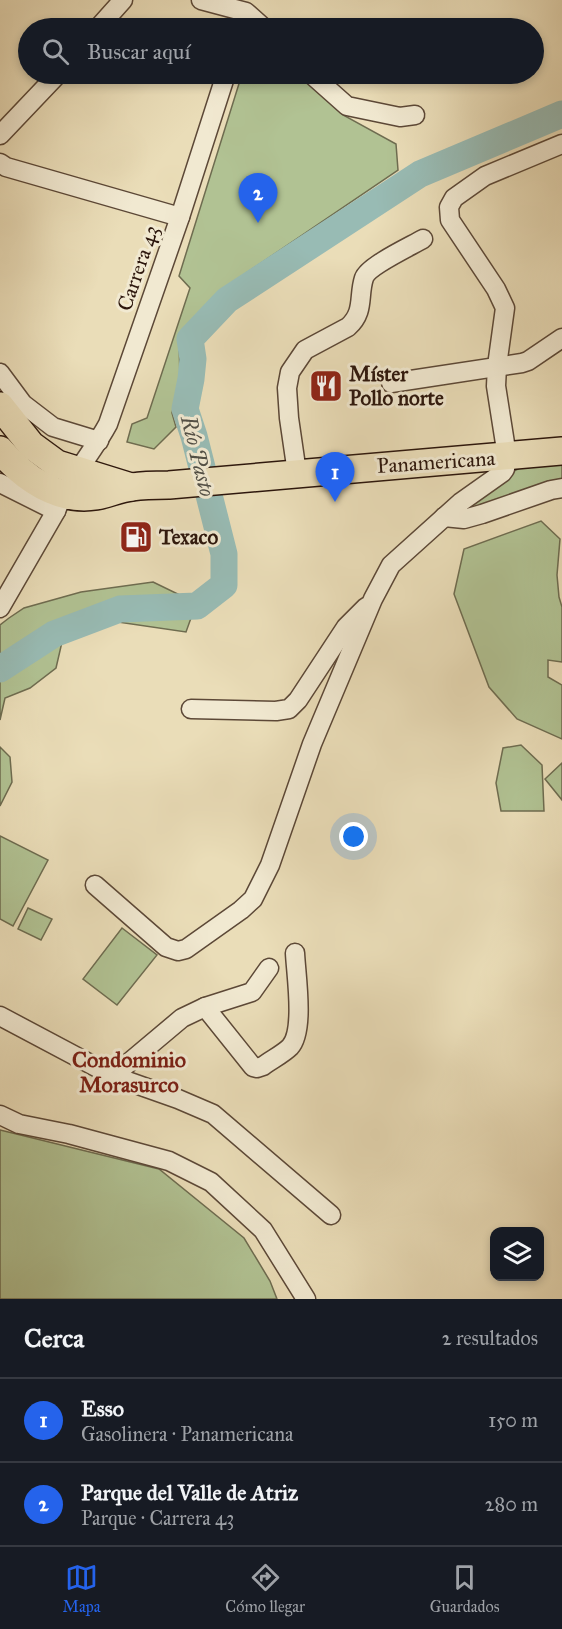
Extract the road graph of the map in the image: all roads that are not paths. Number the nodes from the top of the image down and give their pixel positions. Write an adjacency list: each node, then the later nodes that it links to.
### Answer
1 (123, 0): 4 (street)
2 (201, 0): 3 (street)
3 (246, 14)
4 (107, 18)
5 (48, 84): 9 (street)
6 (223, 84): 12 (street, Carrera 43)
7 (322, 84): 8 (street)
8 (415, 115)
9 (0, 135)
10 (562, 144): 15 (street)
11 (0, 163): 12 (street)
12 (180, 217): 19 (street, Carrera 43)
13 (423, 238): 24 (street)
14 (562, 338): 15 (street)
15 (497, 366): 17 (street); 21 (street)
16 (0, 373): 19 (street)
17 (391, 383)
18 (0, 406): 23 (main road, Panamericana)
19 (99, 441): 23 (street, Carrera 43)
20 (562, 451): 21 (main road, Panamericana)
21 (507, 456): 24 (main road, Panamericana); 28 (street)
22 (4, 470): 27 (main road, Panamericana)
23 (78, 470): 25 (main road, Panamericana); 27 (street, Carrera 43)
24 (297, 473): 25 (main road, Panamericana)
25 (131, 487): 27 (main road, Panamericana)
26 (562, 488): 28 (street)
27 (59, 503): 30 (street, Carrera 43)
28 (444, 517): 29 (street)
29 (373, 599): 31 (street); 32 (street)
30 (0, 608)
31 (191, 709)
32 (95, 885)
33 (295, 953): 35 (street)
34 (269, 968): 35 (street)
35 (205, 1007): 37 (street)
36 (0, 1016): 37 (street)
37 (112, 1076): 39 (street)
38 (0, 1115): 40 (street)
39 (332, 1215)
40 (306, 1299)

